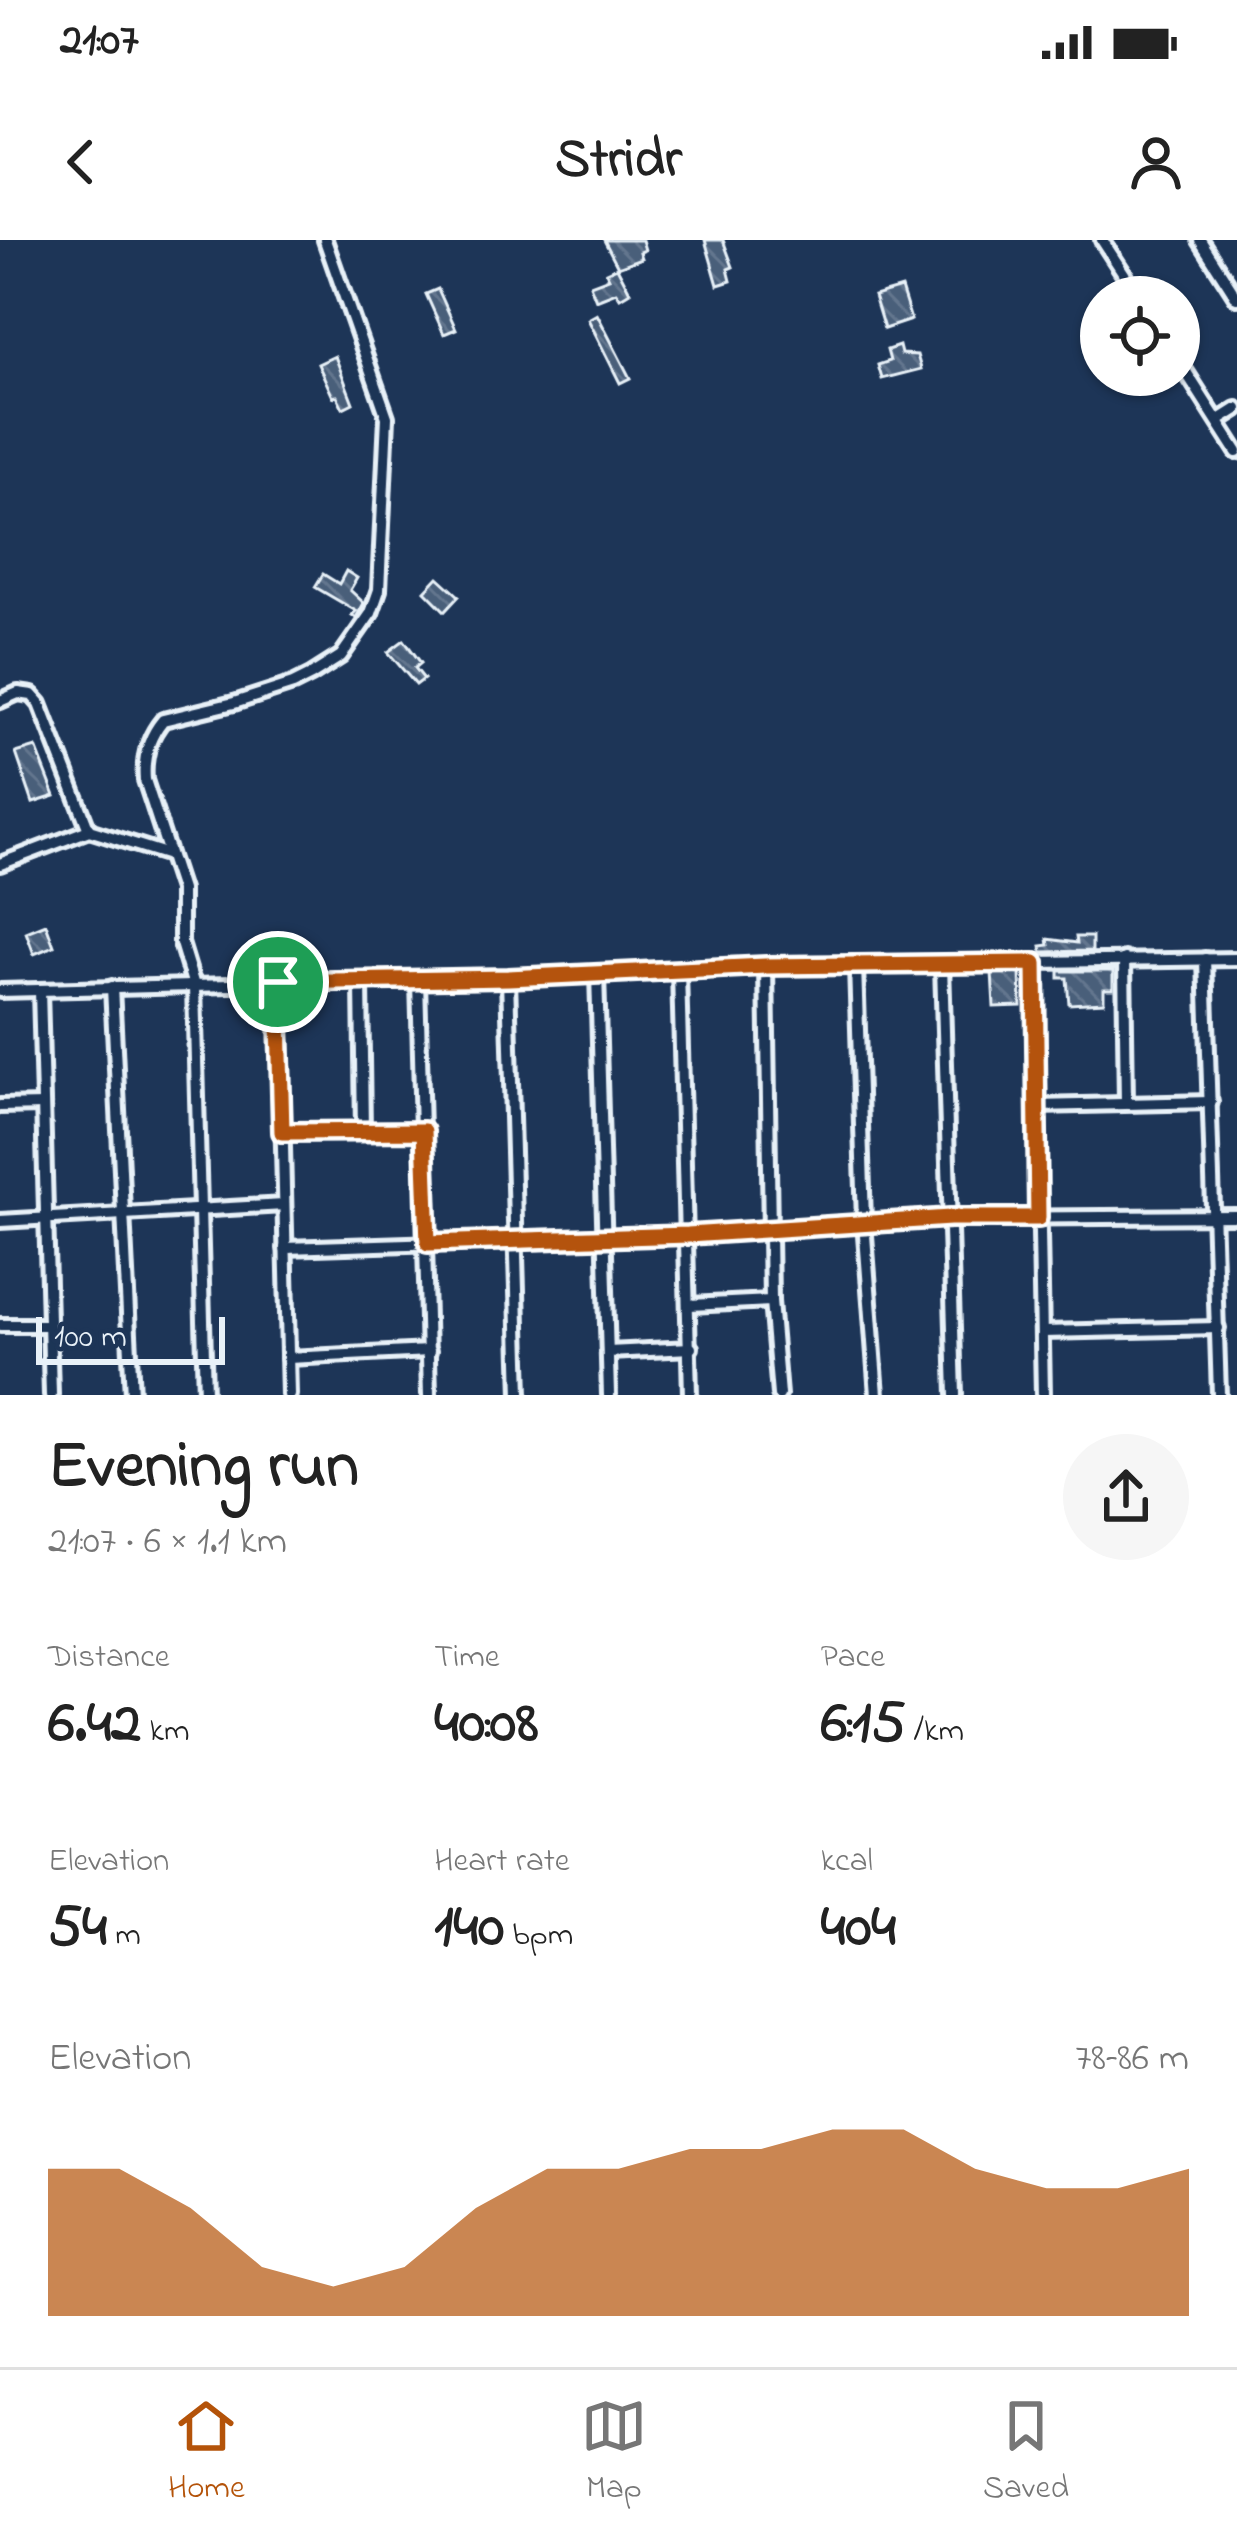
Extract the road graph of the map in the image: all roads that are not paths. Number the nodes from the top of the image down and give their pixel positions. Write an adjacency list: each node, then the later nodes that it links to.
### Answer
1 (325, 240): 12 (street)
2 (1102, 240): 4 (street)
3 (1200, 240): 5 (street)
4 (1125, 276)
5 (1237, 298)
6 (1200, 394): 8 (street)
7 (1237, 409): 8 (street)
8 (1217, 421): 9 (street)
9 (1237, 452)
10 (0, 701): 11 (street)
11 (89, 830): 12 (street); 13 (street)
12 (169, 855): 27 (street)
13 (0, 864)
14 (1205, 958): 15 (street); 16 (street); 32 (street)
15 (1124, 959): 17 (street); 31 (street)
16 (1237, 959)
17 (1035, 963): 19 (street); 35 (street)
18 (856, 965): 19 (street); 20 (street); 48 (street)
19 (942, 965): 44 (street)
20 (766, 966): 21 (street); 49 (street)
21 (679, 971): 22 (street); 50 (street)
22 (597, 973): 23 (street); 51 (street)
23 (508, 978): 24 (street); 52 (street)
24 (418, 980): 26 (street); 37 (street)
25 (278, 982): 26 (street); 27 (street); 38 (street)
26 (361, 983): 36 (street)
27 (194, 986): 28 (street); 40 (street)
28 (112, 987): 29 (street); 41 (street)
29 (40, 990): 30 (street); 33 (street)
30 (0, 991)
31 (1126, 1102): 32 (street); 35 (street)
32 (1211, 1102): 42 (street)
33 (44, 1105): 34 (street); 46 (street)
34 (0, 1106)
35 (1037, 1106): 45 (street)
36 (363, 1131): 37 (street); 38 (street)
37 (424, 1131): 53 (street)
38 (282, 1132): 39 (street)
39 (284, 1205): 40 (street); 54 (street)
40 (201, 1210): 41 (street); 67 (street)
41 (123, 1215): 46 (street); 66 (street)
42 (1215, 1215): 43 (street); 45 (street); 59 (street)
43 (1237, 1216)
44 (950, 1218): 45 (street); 48 (street); 75 (street)
45 (1038, 1218): 60 (street)
46 (46, 1220): 47 (street); 58 (street)
47 (0, 1221)
48 (864, 1222): 49 (street); 74 (street)
49 (771, 1228): 50 (street); 55 (street)
50 (688, 1235): 51 (street); 56 (street)
51 (605, 1238): 52 (street); 63 (street)
52 (516, 1240): 53 (street); 70 (street)
53 (428, 1243): 54 (street); 62 (street)
54 (285, 1248): 64 (street)
55 (770, 1301): 56 (street); 73 (street)
56 (690, 1305): 61 (street)
57 (0, 1325): 58 (street)
58 (49, 1325): 65 (street)
59 (1217, 1328): 60 (street); 77 (street)
60 (1043, 1333): 76 (street)
61 (691, 1348): 63 (street); 72 (street)
62 (429, 1352): 64 (street); 69 (street)
63 (608, 1352): 71 (street)
64 (288, 1358): 68 (street)
65 (51, 1395)
66 (132, 1395)
67 (205, 1395)
68 (289, 1395)
69 (430, 1395)
70 (520, 1395)
71 (609, 1395)
72 (691, 1395)
73 (779, 1395)
74 (877, 1395)
75 (956, 1395)
76 (1042, 1395)
77 (1220, 1395)

